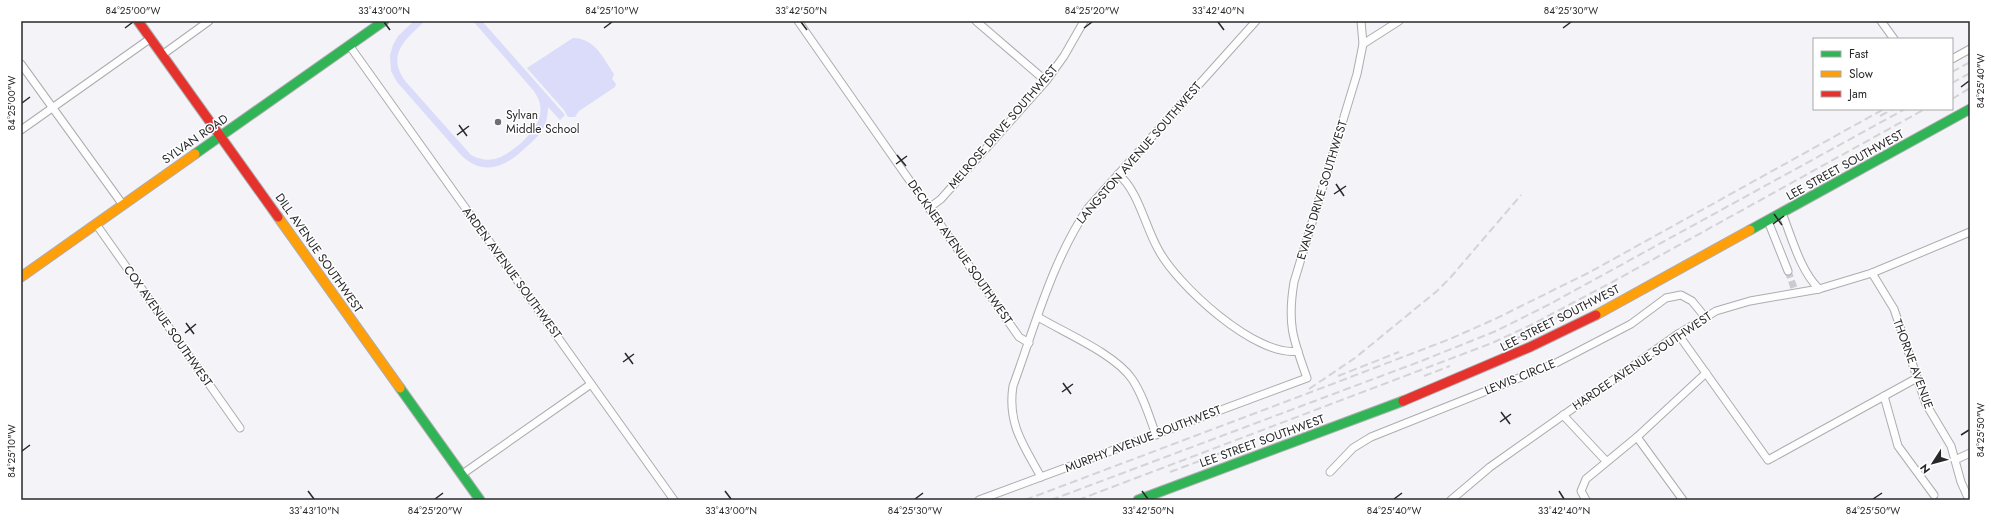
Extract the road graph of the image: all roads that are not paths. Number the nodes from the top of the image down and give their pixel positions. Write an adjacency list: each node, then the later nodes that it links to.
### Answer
1 (138, 21): 11 (main road, DILL AVENUE SOUTHWEST)
2 (209, 21): 16 (street)
3 (384, 21): 14 (main road, SYLVAN ROAD)
4 (798, 21): 26 (street, DECKNER AVENUE SOUTHWEST)
5 (976, 21): 19 (street)
6 (1084, 21): 19 (street, MELROSE DRIVE SOUTHWEST)
7 (1256, 21): 24 (street, LANGSTON AVENUE SOUTHWEST)
8 (1361, 21): 13 (street, EVANS DRIVE SOUTHWEST)
9 (1398, 21): 13 (street)
10 (1881, 21): 12 (street)
11 (150, 38): 16 (main road, DILL AVENUE SOUTHWEST); 20 (street)
12 (1893, 38)
13 (1363, 44): 39 (street, EVANS DRIVE SOUTHWEST)
14 (349, 45): 23 (main road, SYLVAN ROAD); 43 (street, ARDEN AVENUE SOUTHWEST)
15 (1970, 49): 17 (street)
16 (162, 55): 23 (main road, DILL AVENUE SOUTHWEST)
17 (1953, 58)
18 (21, 64): 20 (street)
19 (1046, 81): 26 (street, MELROSE DRIVE SOUTHWEST)
20 (51, 108): 22 (street); 25 (street)
21 (1970, 109): 27 (main road, LEE STREET SOUTHWEST)
22 (21, 130)
23 (220, 135): 25 (main road, SYLVAN ROAD); 53 (main road, DILL AVENUE SOUTHWEST)
24 (1118, 174): 35 (street, LANGSTON AVENUE SOUTHWEST); 39 (street)
25 (123, 205): 29 (main road, SYLVAN ROAD)
26 (929, 208): 38 (street, DECKNER AVENUE SOUTHWEST)
27 (1782, 213): 28 (main road, LEE STREET SOUTHWEST); 34 (street)
28 (1768, 221): 31 (street); 60 (main road, LEE STREET SOUTHWEST)
29 (96, 224): 33 (main road, SYLVAN ROAD); 46 (street, COX AVENUE SOUTHWEST)
30 (1970, 232): 32 (street, HARDEE AVENUE SOUTHWEST)
31 (1788, 271)
32 (1872, 273): 34 (street, HARDEE AVENUE SOUTHWEST); 42 (street, THORNE AVENUE)
33 (21, 277)
34 (1819, 289): 36 (street, HARDEE AVENUE SOUTHWEST)
35 (1038, 317): 38 (street, LANGSTON AVENUE SOUTHWEST); 47 (street)
36 (1705, 317): 37 (street, HARDEE AVENUE SOUTHWEST); 52 (street, LEWIS CIRCLE)
37 (1678, 334): 40 (street); 45 (street, HARDEE AVENUE SOUTHWEST)
38 (1028, 343): 54 (street, LANGSTON AVENUE SOUTHWEST)
39 (1298, 351): 41 (street, EVANS DRIVE SOUTHWEST)
40 (1706, 373): 44 (street); 48 (street)
41 (1307, 378): 47 (street, MURPHY AVENUE SOUTHWEST)
42 (1917, 378): 44 (street); 50 (street, THORNE AVENUE)
43 (591, 384): 53 (street); 58 (street, ARDEN AVENUE SOUTHWEST)
44 (1884, 396): 55 (street)
45 (1564, 415): 51 (street); 61 (street, HARDEE AVENUE SOUTHWEST)
46 (240, 428)
47 (1156, 435): 54 (street, MURPHY AVENUE SOUTHWEST)
48 (1637, 437): 51 (street); 63 (street)
49 (1970, 453): 50 (street)
50 (1954, 460): 56 (street, THORNE AVENUE)
51 (1606, 461): 62 (street)
52 (1330, 472)
53 (462, 475): 57 (main road, DILL AVENUE SOUTHWEST)
54 (1041, 477): 59 (street, MURPHY AVENUE SOUTHWEST)
55 (1934, 495)
56 (1967, 499)
57 (480, 500)
58 (674, 500)
59 (979, 500)
60 (1138, 500)
61 (1451, 500)
62 (1586, 500)
63 (1683, 500)

